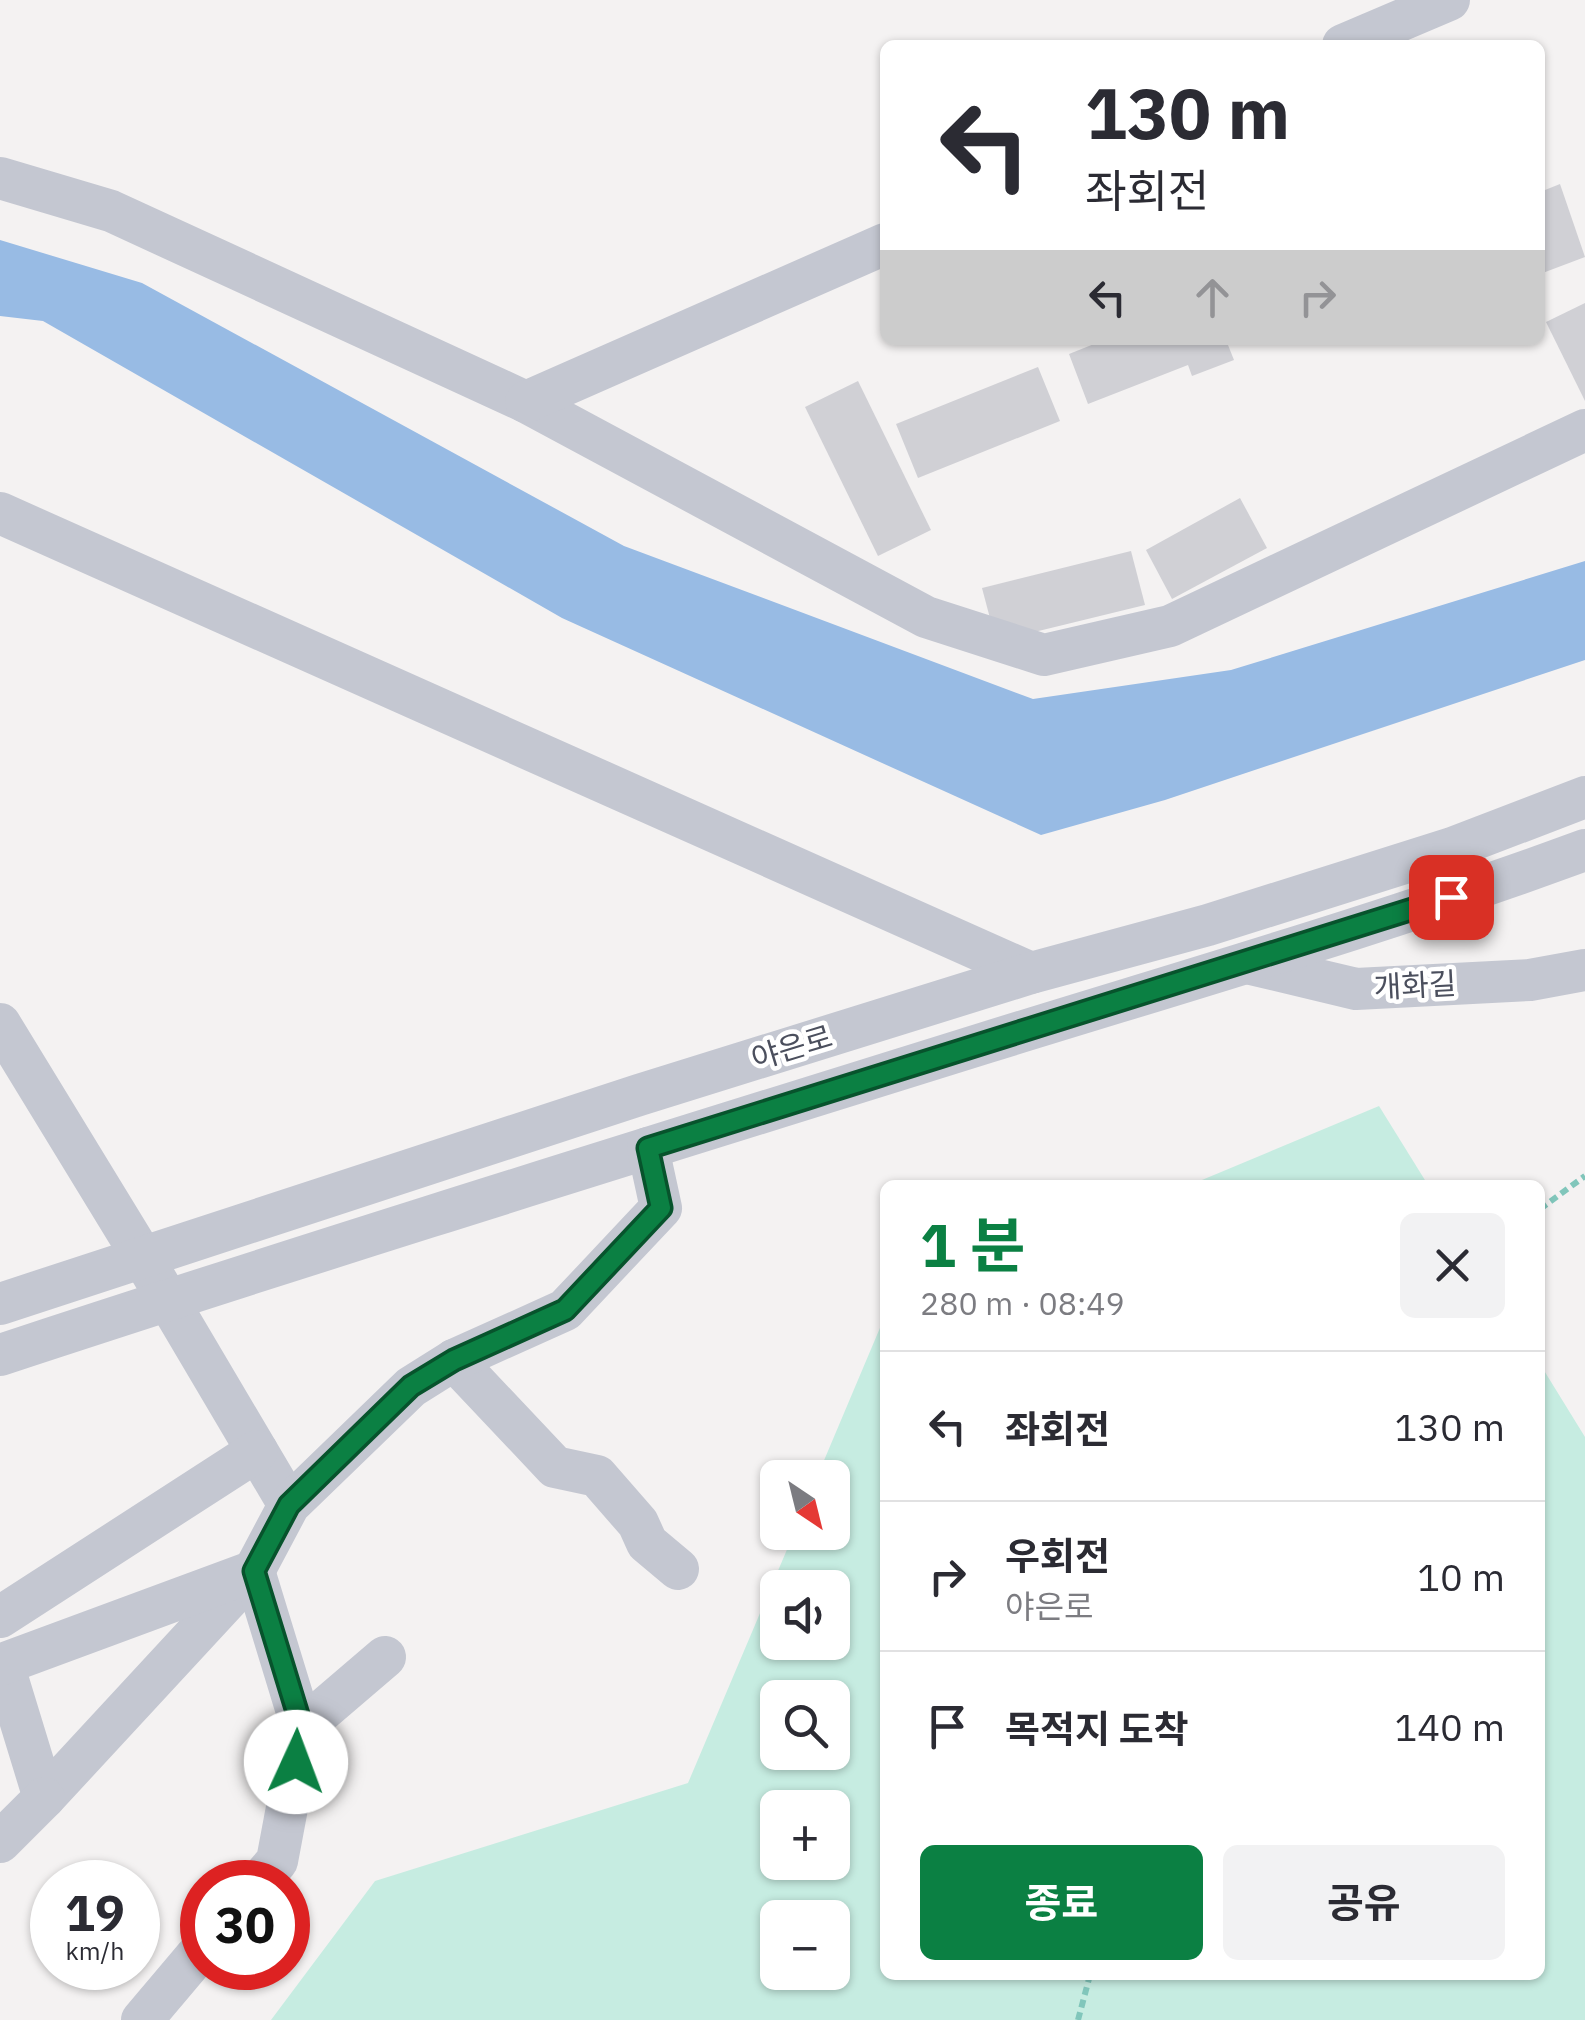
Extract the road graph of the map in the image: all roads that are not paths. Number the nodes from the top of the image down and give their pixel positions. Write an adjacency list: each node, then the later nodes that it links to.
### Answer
1 (1449, 0): 2 (street)
2 (1356, 40)
3 (0, 178): 5 (street)
4 (880, 246): 5 (street)
5 (526, 402): 6 (street)
6 (1585, 430)
7 (0, 514): 12 (street)
8 (1585, 798): 12 (street, 야은로)
9 (1585, 850): 10 (street, 야은로)
10 (1247, 963): 11 (street, 개화길); 14 (street, 야은로)
11 (1585, 970)
12 (1030, 974): 15 (street, 야은로)
13 (0, 1024): 15 (street)
14 (648, 1148): 16 (street, 야은로); 19 (street)
15 (144, 1258): 16 (street); 17 (street, 야은로)
16 (168, 1300): 18 (street, 야은로); 20 (street)
17 (0, 1304)
18 (0, 1355)
19 (454, 1360): 21 (street); 22 (street)
20 (257, 1451): 21 (street); 24 (street)
21 (289, 1505): 23 (street)
22 (678, 1568)
23 (254, 1571): 26 (street); 27 (street); 28 (street)
24 (0, 1617)
25 (385, 1657): 27 (street)
26 (2, 1664): 28 (street)
27 (302, 1728): 30 (street)
28 (44, 1798): 29 (street)
29 (0, 1842)
30 (277, 1860)
31 (180, 1975): 32 (street)
32 (142, 2020)

